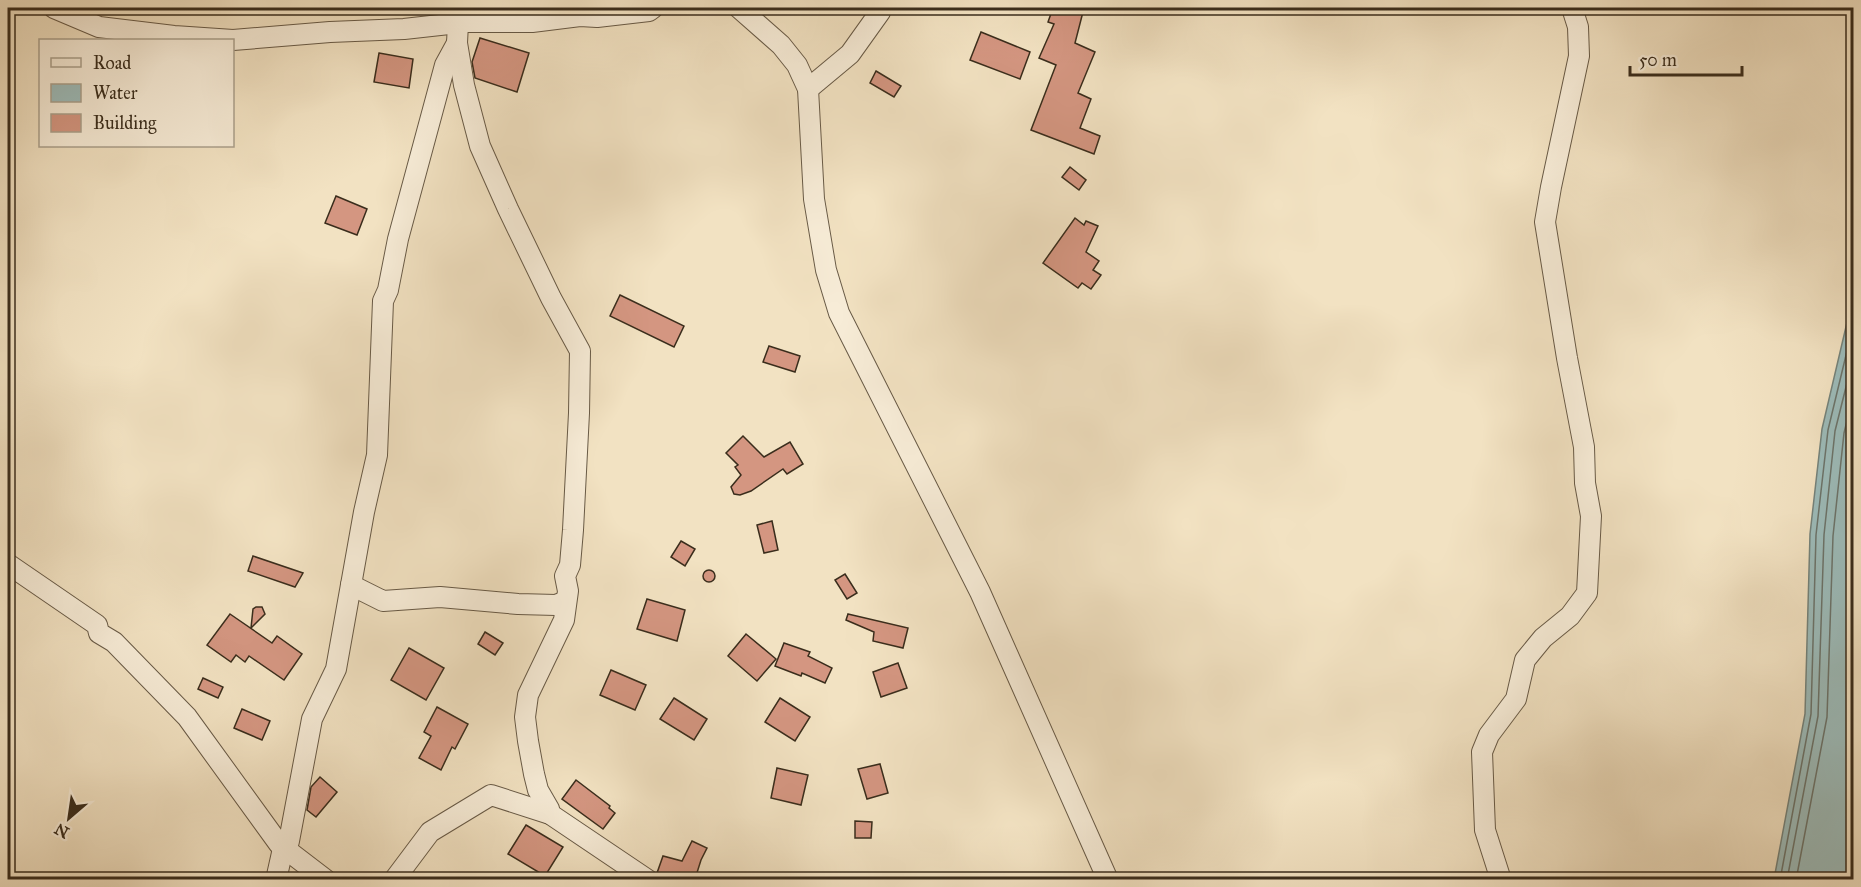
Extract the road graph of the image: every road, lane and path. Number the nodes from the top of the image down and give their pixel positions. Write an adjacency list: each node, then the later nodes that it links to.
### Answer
1 (54, 8): 7 (street)
2 (653, 8): 6 (street)
3 (739, 8): 10 (street)
4 (881, 8): 10 (street)
5 (1572, 8): 21 (street)
6 (463, 15): 8 (street); 9 (street)
7 (218, 39)
8 (234, 40)
9 (457, 43): 12 (street); 13 (street)
10 (808, 88): 20 (street)
11 (8, 564): 15 (street)
12 (351, 585): 13 (street); 15 (street)
13 (566, 601): 14 (street)
14 (550, 814): 18 (street); 19 (street)
15 (286, 850): 16 (street); 17 (street)
16 (276, 879)
17 (326, 879)
18 (394, 879)
19 (648, 879)
20 (1108, 879)
21 (1501, 879)

